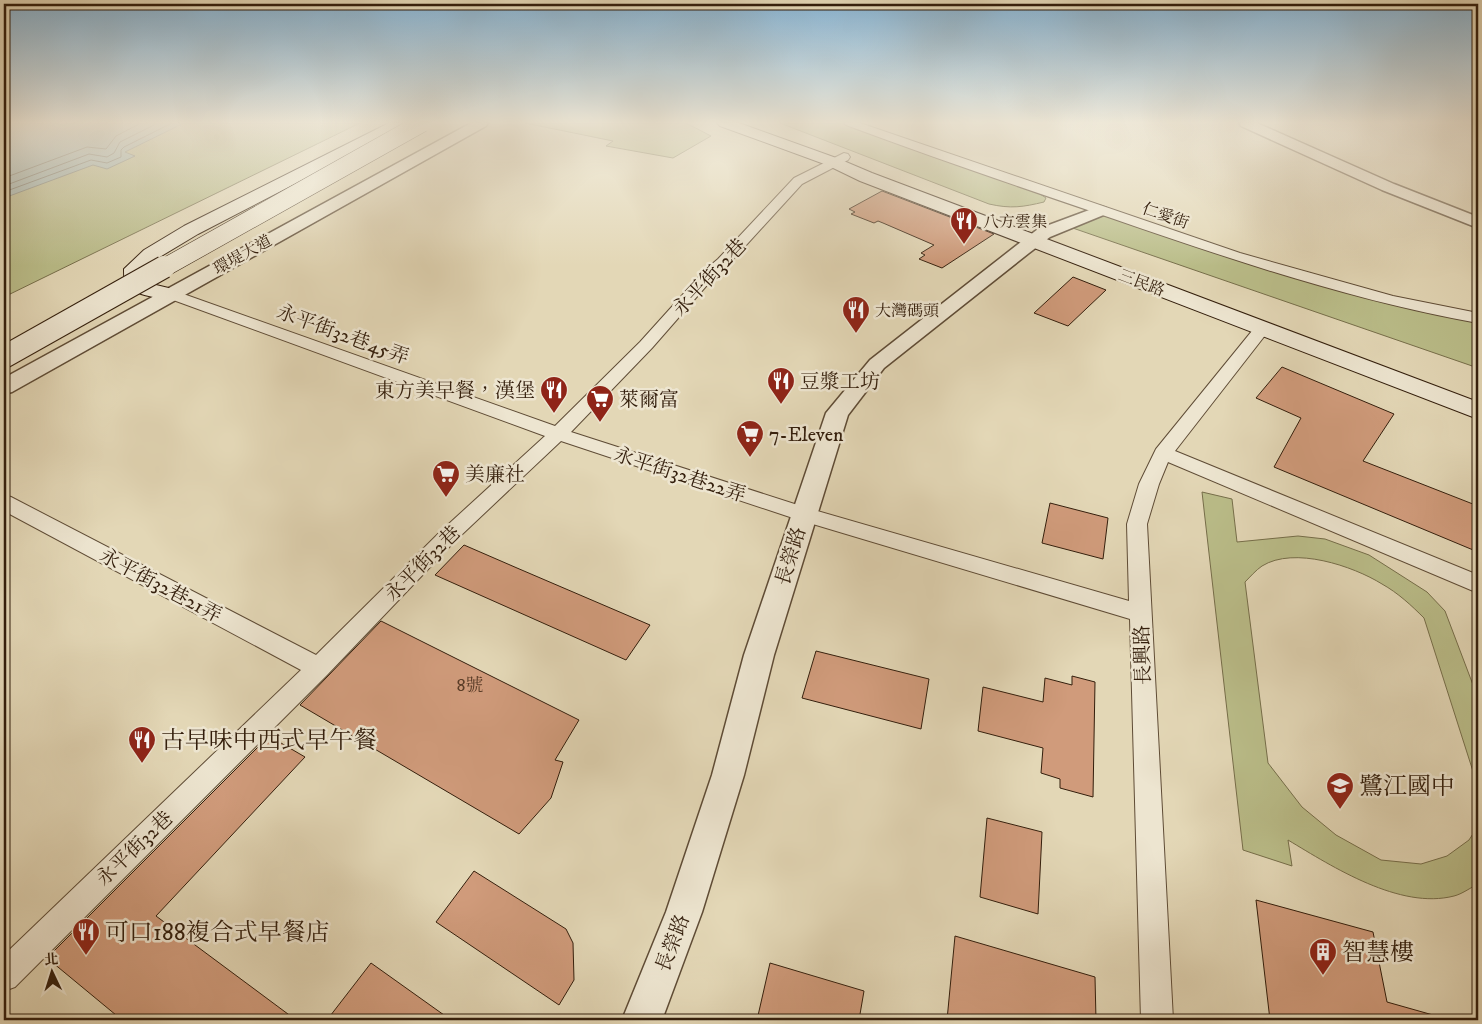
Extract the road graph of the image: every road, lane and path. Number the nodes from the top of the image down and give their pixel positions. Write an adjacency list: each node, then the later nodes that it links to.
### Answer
1 (307, 171): 12 (main road)
2 (337, 171): 16 (main road, bridge)
3 (369, 171): 12 (street, 環堤大道)
4 (394, 171): 13 (street, 環堤大道)
5 (817, 171): 21 (street, 永平街32巷)
6 (856, 171): 11 (main road, 三民路)
7 (986, 171): 9 (street, 仁愛街)
8 (1352, 171): 10 (street)
9 (1100, 211): 11 (street, 長榮路); 14 (street, 仁愛街)
10 (1478, 223)
11 (1040, 237): 15 (main road, 三民路); 19 (main road, 三民路); 24 (street, 長榮路)
12 (150, 290): 13 (main road); 17 (street, 環堤大道)
13 (170, 294): 18 (street, 環堤大道); 21 (street, 永平街32巷45弄)
14 (1478, 318)
15 (1262, 329): 20 (main road, 三民路); 22 (street, 長興路)
16 (4, 357)
17 (4, 369)
18 (4, 387)
19 (1478, 395)
20 (1478, 411)
21 (558, 434): 24 (street, 永平街32巷22弄); 27 (street, 永平街32巷)
22 (1163, 453): 25 (street); 26 (street, 長興路)
23 (4, 502): 27 (street, 永平街32巷21弄)
24 (803, 514): 26 (street, 永平街32巷22弄); 29 (street, 長榮路)
25 (1478, 584)
26 (1140, 613): 30 (street, 長興路)
27 (318, 668): 28 (street, 永平街32巷)
28 (4, 976)
29 (642, 1020)
30 (1158, 1020)

